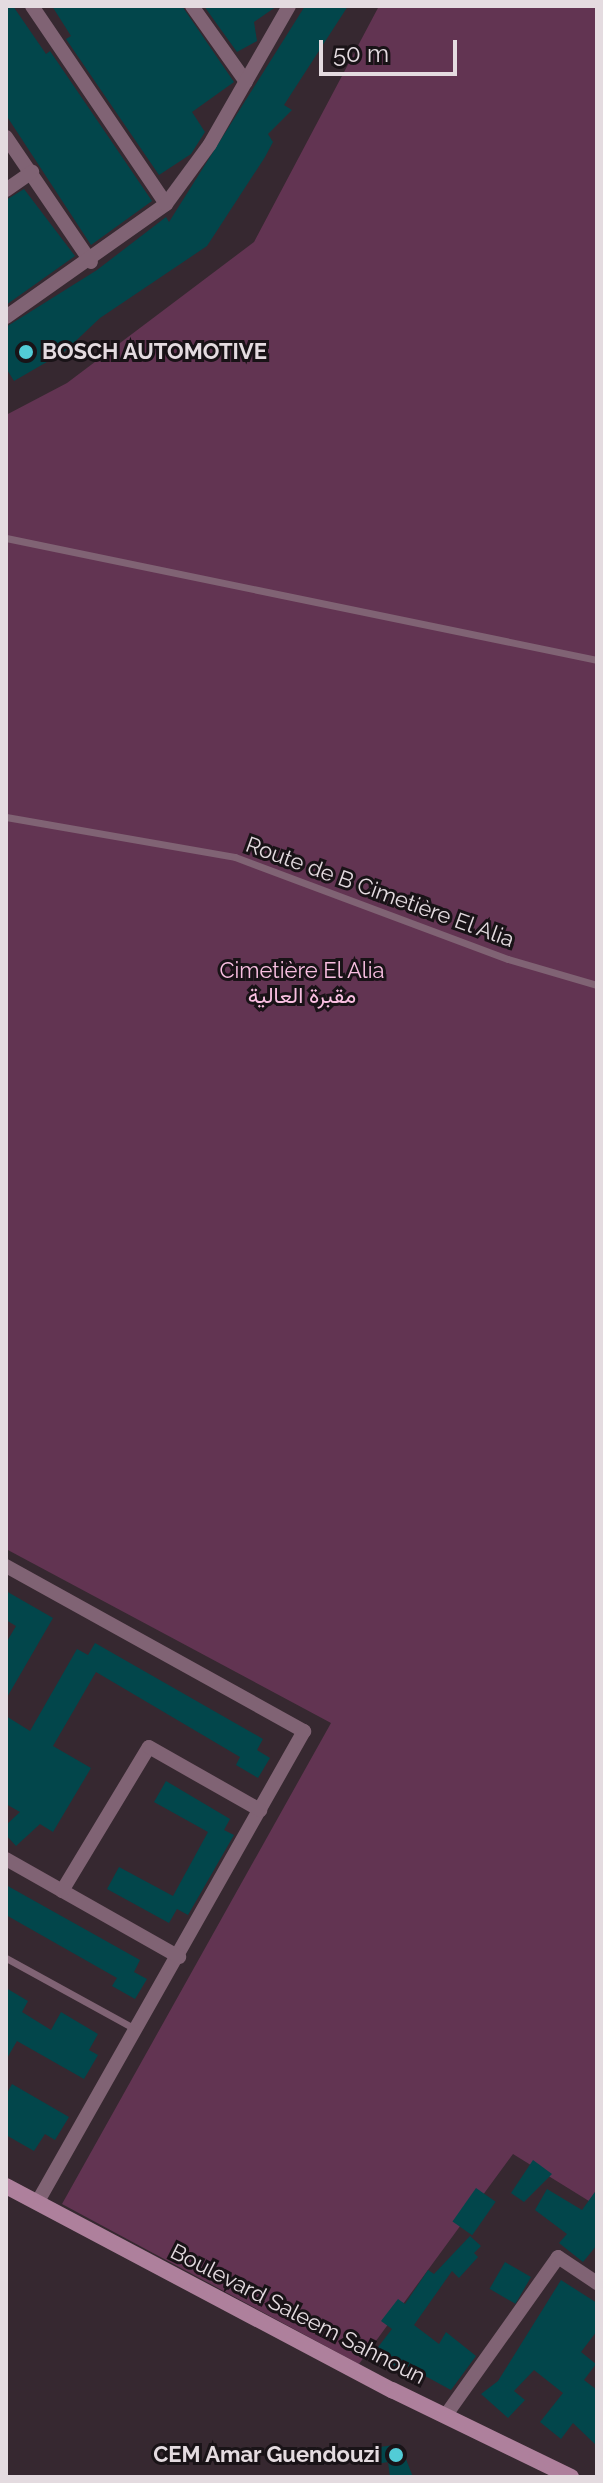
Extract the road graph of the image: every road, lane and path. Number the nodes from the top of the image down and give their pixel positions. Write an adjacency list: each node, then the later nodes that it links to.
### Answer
1 (32, 6): 8 (street)
2 (192, 6): 4 (street)
3 (289, 6): 4 (street)
4 (246, 82): 8 (street)
5 (6, 137): 6 (street)
6 (32, 172): 7 (street); 9 (street)
7 (6, 190)
8 (166, 204): 9 (street)
9 (91, 262): 10 (street)
10 (6, 317)
11 (6, 538): 12 (lane)
12 (597, 660)
13 (6, 817): 14 (lane, Route de B Cimetière El Alia)
14 (597, 985)
15 (6, 1566): 16 (street)
16 (260, 1810): 18 (street); 19 (street)
17 (6, 1859): 18 (street)
18 (62, 1891): 19 (street)
19 (179, 1957): 21 (street)
20 (6, 1958): 21 (lane)
21 (137, 2030): 23 (street)
22 (6, 2186): 23 (street, Boulevard Saleem Sahnoun)
23 (37, 2203): 25 (street, Boulevard Saleem Sahnoun)
24 (597, 2283): 25 (street)
25 (448, 2412): 26 (street, Boulevard Saleem Sahnoun)
26 (571, 2477)

